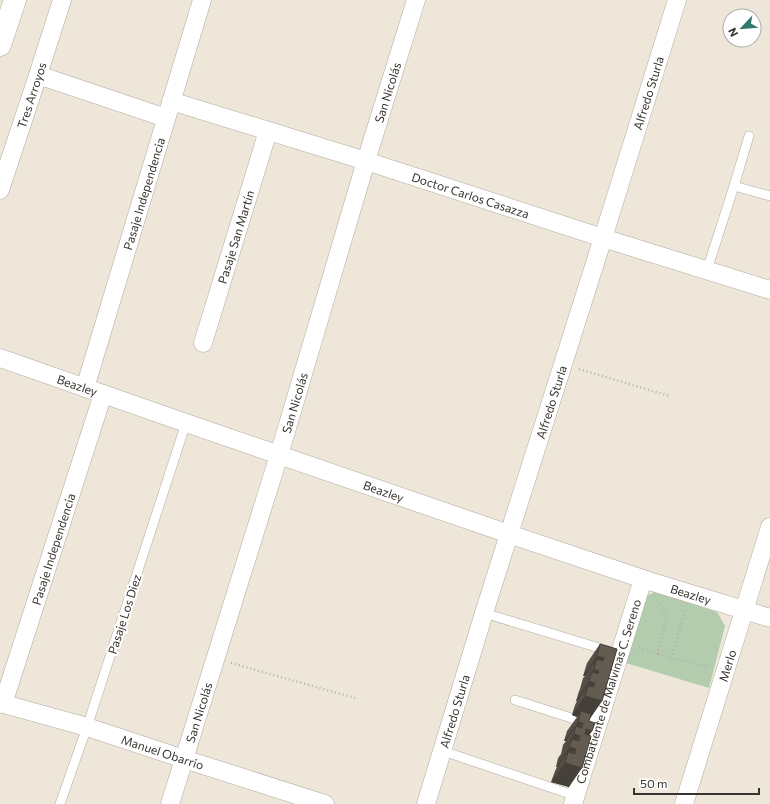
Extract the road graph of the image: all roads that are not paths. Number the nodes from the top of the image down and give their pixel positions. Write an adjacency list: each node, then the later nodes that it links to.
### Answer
1 (15, 0): 6 (highway)
2 (62, 0): 7 (street, Tres Arroyos)
3 (202, 0): 8 (street, Pasaje Independencia)
4 (416, 0): 12 (street, San Nicolás)
5 (677, 0): 16 (street, Alfredo Sturla)
6 (0, 45)
7 (38, 75): 9 (street); 14 (street, Tres Arroyos)
8 (171, 101): 9 (street, Pasaje Independencia); 10 (street, Doctor Carlos Casazza)
9 (166, 118): 21 (street, Pasaje Independencia)
10 (268, 131): 12 (street, Doctor Carlos Casazza); 19 (street, Pasaje San Martín)
11 (749, 136): 13 (lane)
12 (366, 161): 16 (street, Doctor Carlos Casazza); 24 (street, San Nicolás)
13 (734, 186): 15 (lane); 17 (lane)
14 (0, 190)
15 (770, 196)
16 (603, 238): 17 (street, Doctor Carlos Casazza); 26 (street, Alfredo Sturla)
17 (706, 270): 18 (street, Doctor Carlos Casazza)
18 (770, 290)
19 (203, 343)
20 (0, 358): 21 (street, Beazley)
21 (85, 388): 22 (street, Beazley)
22 (102, 394): 23 (street, Beazley); 33 (street, Pasaje Independencia)
23 (186, 423): 24 (street, Beazley); 35 (lane, Pasaje Los Diez)
24 (279, 455): 26 (street, Beazley); 37 (street, San Nicolás)
25 (770, 528): 28 (street, Merlo)
26 (509, 534): 27 (street, Beazley); 29 (street, Alfredo Sturla)
27 (646, 580): 28 (street, Beazley); 31 (street, Combatiente de Malvinas C. Sereno)
28 (744, 610): 30 (street, Beazley); 43 (street, Merlo)
29 (484, 613): 31 (lane); 36 (street, Alfredo Sturla)
30 (770, 618)
31 (622, 649): 34 (street, Combatiente de Malvinas C. Sereno)
32 (516, 700): 34 (lane)
33 (2, 704): 35 (street, Manuel Obarrio)
34 (598, 726): 38 (street, Combatiente de Malvinas C. Sereno)
35 (87, 727): 37 (street, Manuel Obarrio); 39 (lane, Pasaje Los Diez)
36 (443, 751): 38 (lane); 42 (street, Alfredo Sturla)
37 (184, 759): 40 (street, San Nicolás); 41 (street, Manuel Obarrio)
38 (575, 800)
39 (60, 804)
40 (170, 804)
41 (325, 804)
42 (426, 804)
43 (684, 804)

